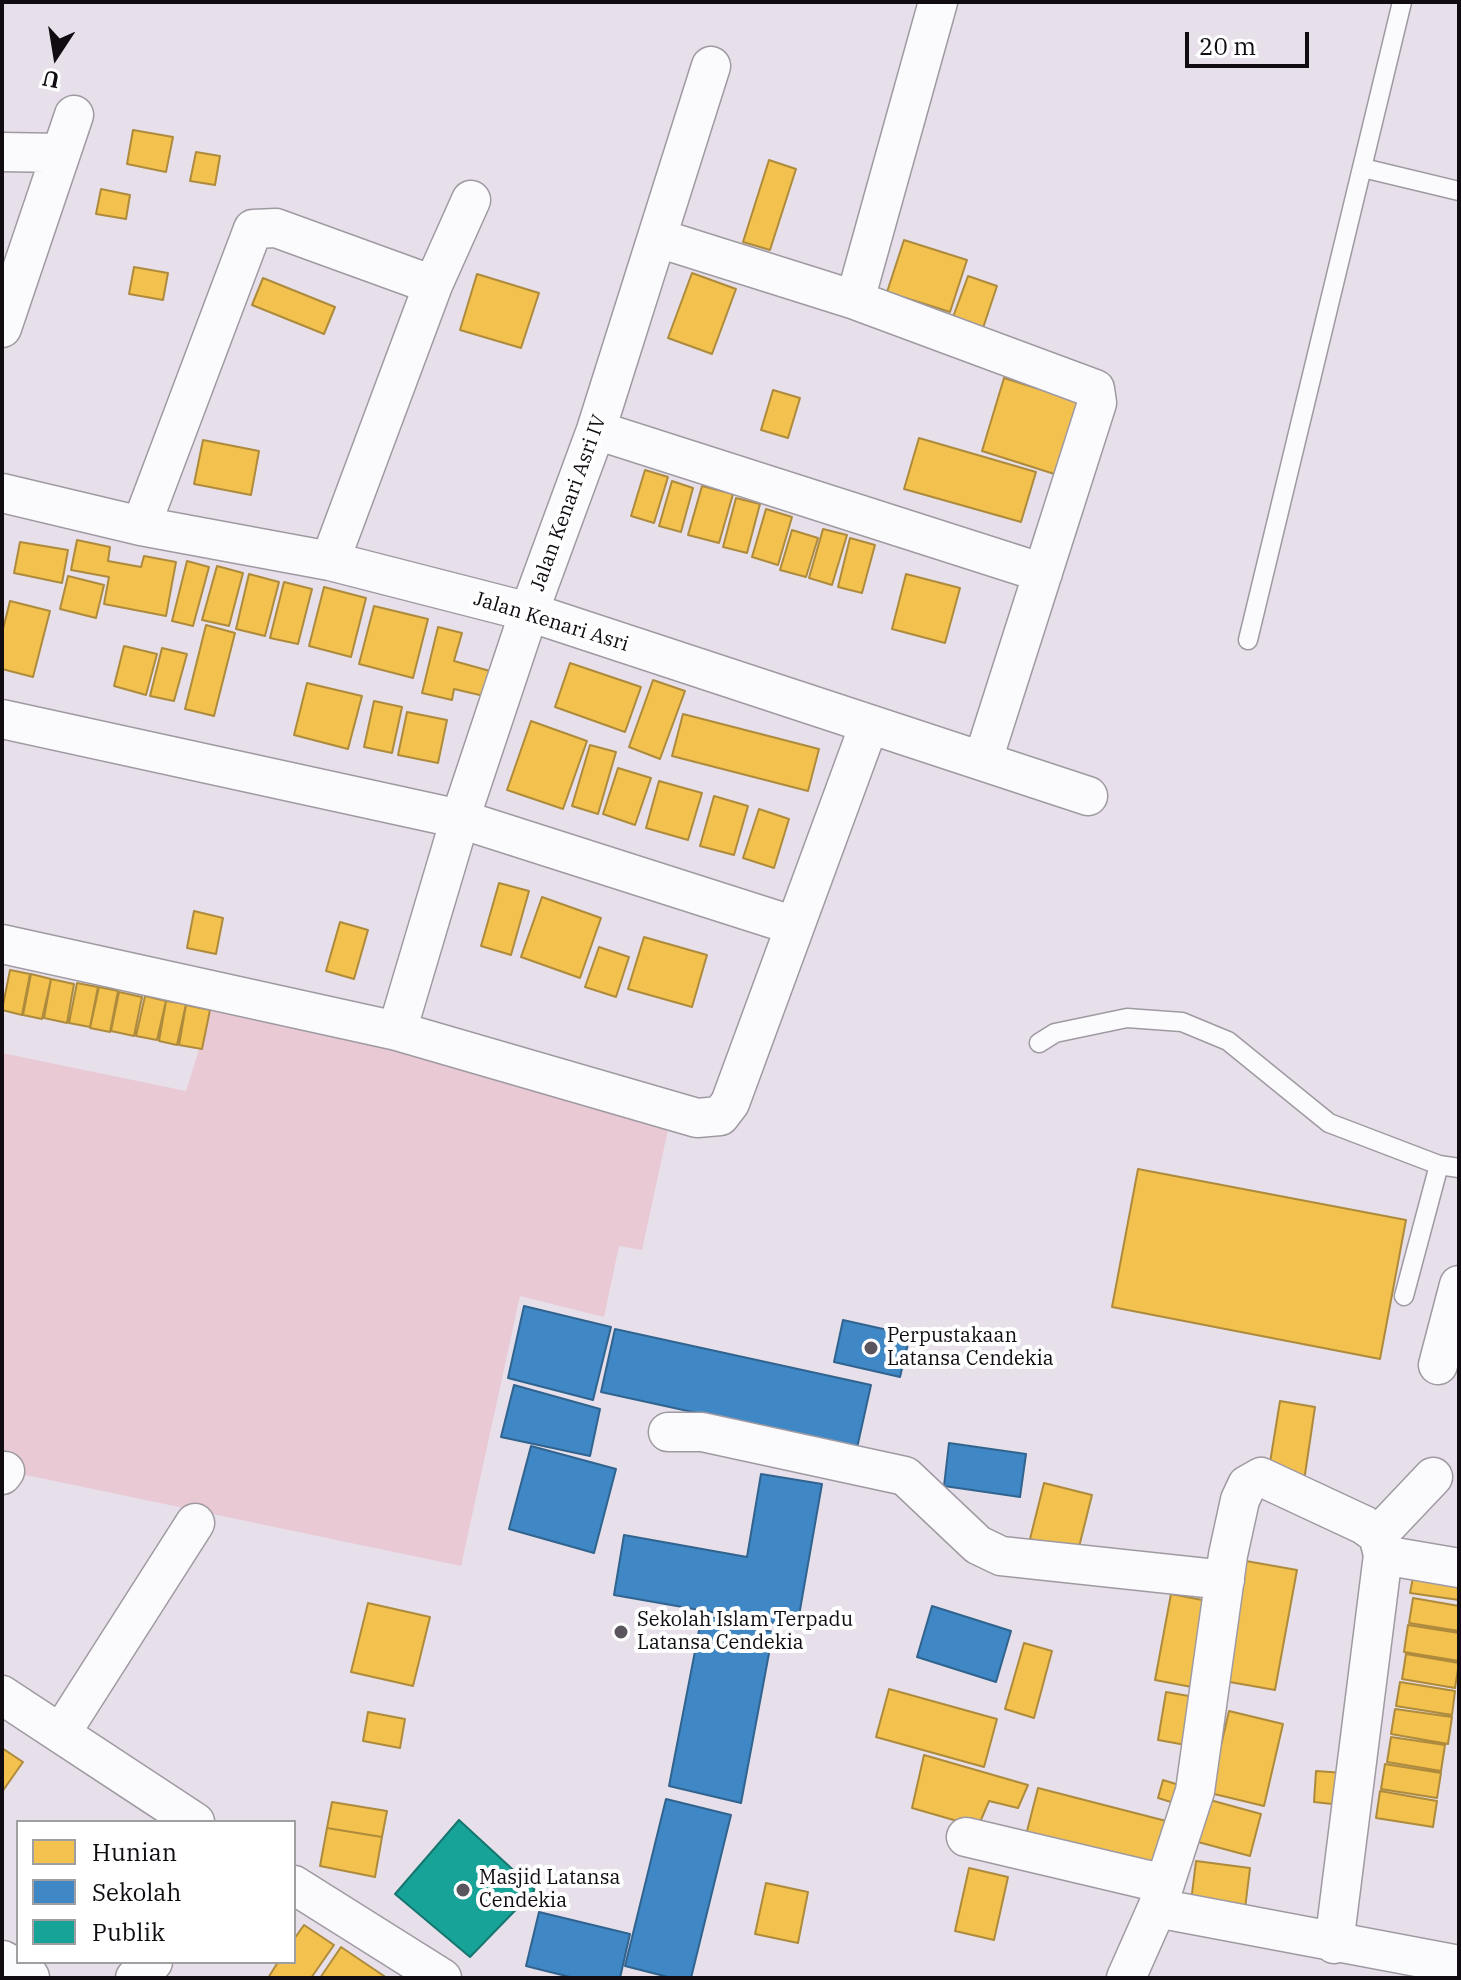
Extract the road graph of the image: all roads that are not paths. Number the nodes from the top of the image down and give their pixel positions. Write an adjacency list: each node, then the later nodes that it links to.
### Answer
1 (938, 2): 12 (street)
2 (1402, 2): 7 (lane)
3 (711, 66): 10 (street, Jalan Kenari Asri IV)
4 (74, 115): 6 (street)
5 (2, 152): 6 (street)
6 (61, 153): 13 (street)
7 (1363, 168): 8 (lane); 20 (lane)
8 (1459, 191)
9 (471, 200): 11 (street)
10 (658, 238): 12 (street); 14 (street, Jalan Kenari Asri IV)
11 (433, 285): 16 (street); 17 (street)
12 (855, 300): 18 (street)
13 (2, 328)
14 (596, 430): 18 (street); 19 (street, Jalan Kenari Asri IV)
15 (2, 493): 16 (street, Jalan Kenari Asri)
16 (141, 526): 17 (street, Jalan Kenari Asri)
17 (330, 561): 19 (street, Jalan Kenari Asri)
18 (1043, 573): 23 (street)
19 (529, 612): 22 (street, Jalan Kenari Asri); 25 (street, Jalan Kenari Asri IV)
20 (1248, 640)
21 (2, 719): 25 (street)
22 (869, 725): 23 (street, Jalan Kenari Asri); 26 (street)
23 (983, 760): 24 (street, Jalan Kenari Asri)
24 (1088, 796)
25 (460, 819): 26 (street); 28 (street, Jalan Kenari Asri IV)
26 (795, 926): 28 (street)
27 (2, 944): 28 (street)
28 (397, 1031)
29 (1039, 1043): 30 (lane)
30 (1439, 1165): 31 (lane); 33 (lane)
31 (1459, 1168)
32 (1459, 1285): 34 (street)
33 (1404, 1296)
34 (1438, 1365)
35 (668, 1432): 40 (street)
36 (1433, 1477): 38 (street)
37 (195, 1523): 42 (street)
38 (1381, 1545): 39 (street); 40 (street); 47 (street)
39 (1459, 1568)
40 (1225, 1580): 46 (street)
41 (2, 1695): 42 (street)
42 (61, 1733): 43 (street)
43 (192, 1820)
44 (966, 1837): 46 (street)
45 (296, 1886): 53 (street)
46 (1161, 1896): 47 (street); 54 (street)
47 (1334, 1944): 50 (street)
48 (2, 1963): 51 (street)
49 (151, 1964): 52 (street)
50 (1459, 1965)
51 (27, 1978)
52 (135, 1978)
53 (442, 1978)
54 (1126, 1978)

